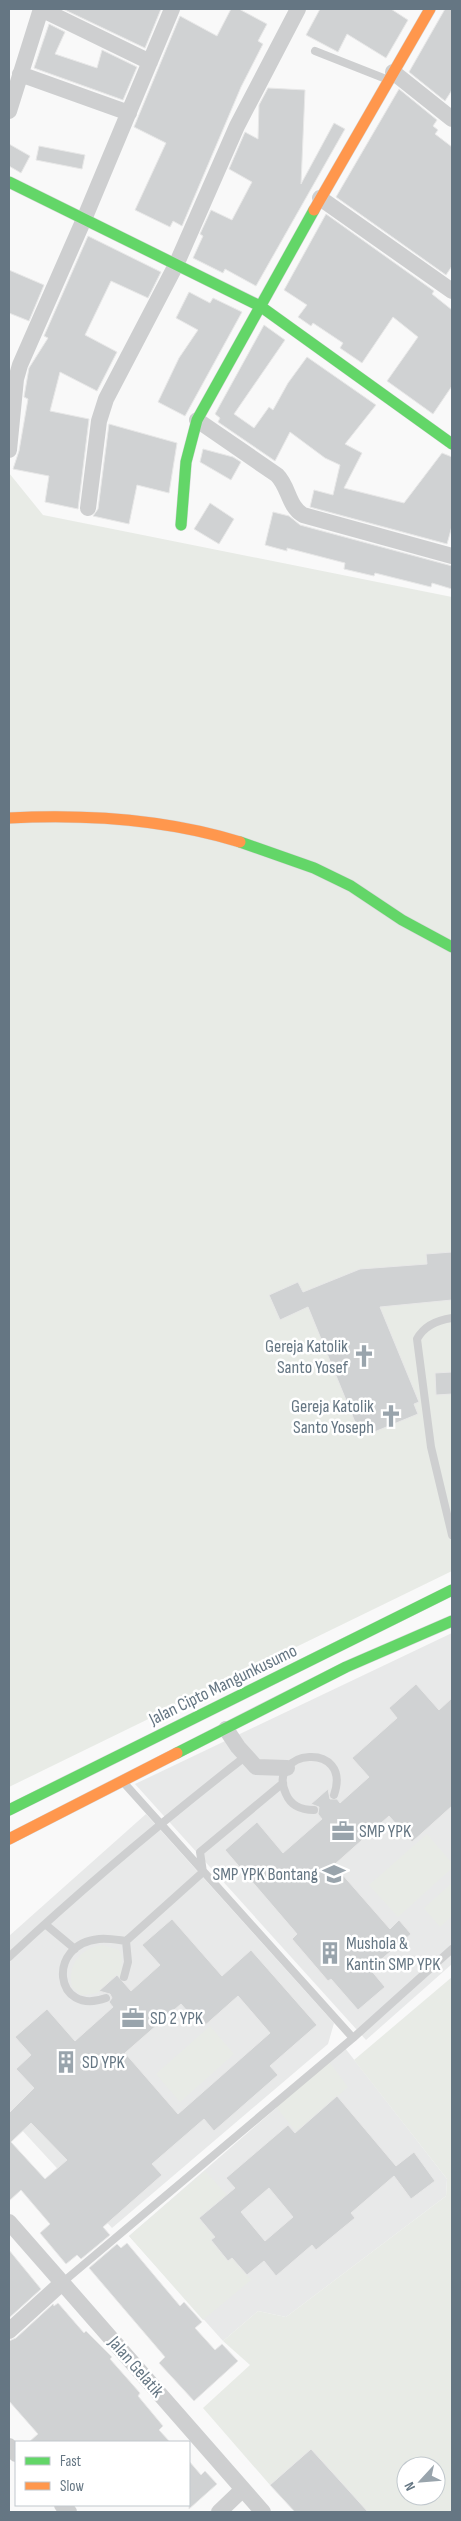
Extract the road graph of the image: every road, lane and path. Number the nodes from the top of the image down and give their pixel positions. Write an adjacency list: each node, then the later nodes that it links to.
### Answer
1 (41, 9): 6 (street); 7 (street)
2 (172, 9): 6 (street)
3 (298, 9): 15 (street)
4 (430, 9): 8 (street)
5 (315, 51): 8 (lane)
6 (150, 62): 10 (street)
7 (20, 74): 9 (street); 10 (street)
8 (391, 76): 11 (street); 13 (street)
9 (9, 110)
10 (128, 113): 14 (street)
11 (452, 119)
12 (9, 182): 14 (street)
13 (320, 198): 16 (street); 17 (street)
14 (85, 218): 15 (street); 18 (street)
15 (176, 265): 17 (street); 22 (street)
16 (452, 292)
17 (260, 306): 19 (street); 20 (street)
18 (13, 379): 21 (street)
19 (197, 420): 23 (street); 24 (street)
20 (452, 444)
21 (9, 450)
22 (88, 508)
23 (181, 525)
24 (452, 556)
25 (9, 818): 26 (street)
26 (452, 947)
27 (452, 1318): 28 (lane)
28 (452, 1535)
29 (452, 1590): 36 (street, Jalan Cipto Mangunkusumo)
30 (452, 1621): 31 (street)
31 (226, 1729): 32 (street); 34 (street)
32 (246, 1756): 33 (street); 38 (lane)
33 (285, 1776): 35 (lane); 37 (lane); 40 (lane)
34 (123, 1782): 38 (lane); 39 (street)
35 (334, 1795)
36 (9, 1810)
37 (314, 1810)
38 (159, 1824): 41 (lane); 43 (lane)
39 (9, 1839)
40 (200, 1852): 41 (lane); 42 (lane)
41 (188, 1855): 42 (lane)
42 (203, 1872): 44 (lane); 50 (lane)
43 (45, 1924): 45 (lane); 47 (lane)
44 (126, 1941): 45 (lane); 48 (lane)
45 (75, 1949): 49 (lane)
46 (452, 1949): 50 (lane)
47 (9, 1957)
48 (124, 1976)
49 (106, 1998)
50 (354, 2038): 52 (lane)
51 (9, 2222): 52 (street, Jalan Gelatik)
52 (63, 2282): 53 (street); 54 (street, Jalan Gelatik)
53 (9, 2331)
54 (242, 2490): 55 (street); 56 (street, Jalan Gelatik)
55 (219, 2512)
56 (264, 2512)

